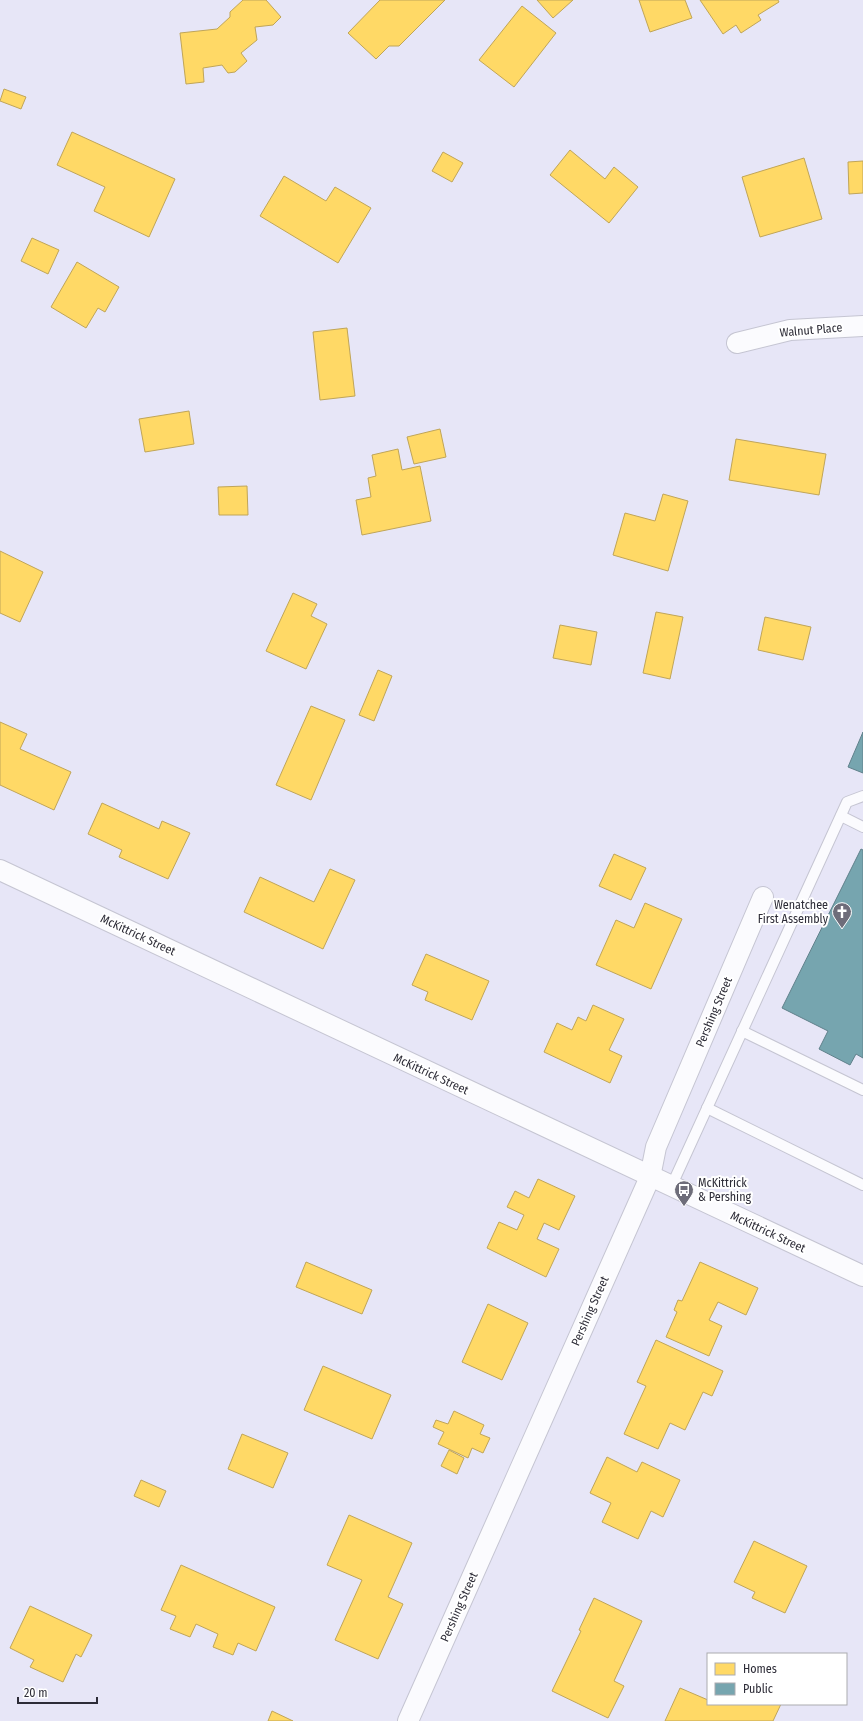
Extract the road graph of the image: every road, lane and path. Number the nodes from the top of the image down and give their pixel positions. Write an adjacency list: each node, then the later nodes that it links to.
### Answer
1 (863, 326): 2 (street, Walnut Place)
2 (737, 343)
3 (863, 796): 4 (lane)
4 (841, 816): 5 (lane); 8 (lane)
5 (863, 827)
6 (0, 870): 11 (street, McKittrick Street)
7 (763, 897): 11 (street, Pershing Street)
8 (742, 1031): 9 (lane); 10 (lane)
9 (863, 1090)
10 (707, 1108): 12 (lane); 13 (lane)
11 (650, 1177): 13 (street, McKittrick Street); 15 (street, Pershing Street)
12 (863, 1185)
13 (671, 1187): 14 (street, McKittrick Street)
14 (863, 1276)
15 (408, 1721)

